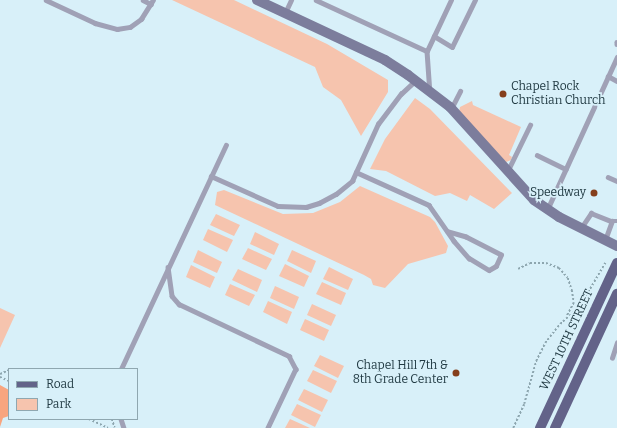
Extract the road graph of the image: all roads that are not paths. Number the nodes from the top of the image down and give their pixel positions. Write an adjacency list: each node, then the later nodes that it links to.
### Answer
1 (46, 0): 8 (lane)
2 (143, 0): 8 (lane)
3 (257, 0): 9 (main road)
4 (290, 0): 9 (lane)
5 (316, 0): 11 (lane)
6 (451, 0): 10 (lane)
7 (475, 0): 10 (lane)
8 (152, 2)
9 (285, 13): 14 (main road)
10 (434, 36): 11 (lane)
11 (427, 50): 17 (lane)
12 (617, 57): 13 (lane)
13 (608, 76): 15 (lane); 22 (lane)
14 (415, 80): 17 (main road); 23 (lane)
15 (617, 81)
16 (460, 91): 18 (lane)
17 (430, 92): 18 (main road)
18 (451, 109): 24 (main road)
19 (530, 125): 24 (lane)
20 (226, 145): 25 (lane)
21 (537, 155): 22 (lane)
22 (566, 169): 28 (lane)
23 (356, 172): 25 (lane); 31 (lane)
24 (507, 172): 28 (main road)
25 (211, 176): 35 (lane)
26 (608, 177): 27 (lane)
27 (617, 181)
28 (547, 210): 30 (main road)
29 (615, 221): 30 (lane); 32 (lane)
30 (580, 228): 32 (main road)
31 (448, 232): 31 (lane)
32 (605, 240): 33 (main road)
33 (617, 246)
34 (617, 263): 41 (main road, WEST 10TH STREET)
35 (168, 267): 39 (lane); 40 (lane)
36 (617, 294): 42 (main road)
37 (617, 343): 38 (lane)
38 (612, 358)
39 (122, 368)
40 (268, 428)
41 (540, 428)
42 (555, 428)

